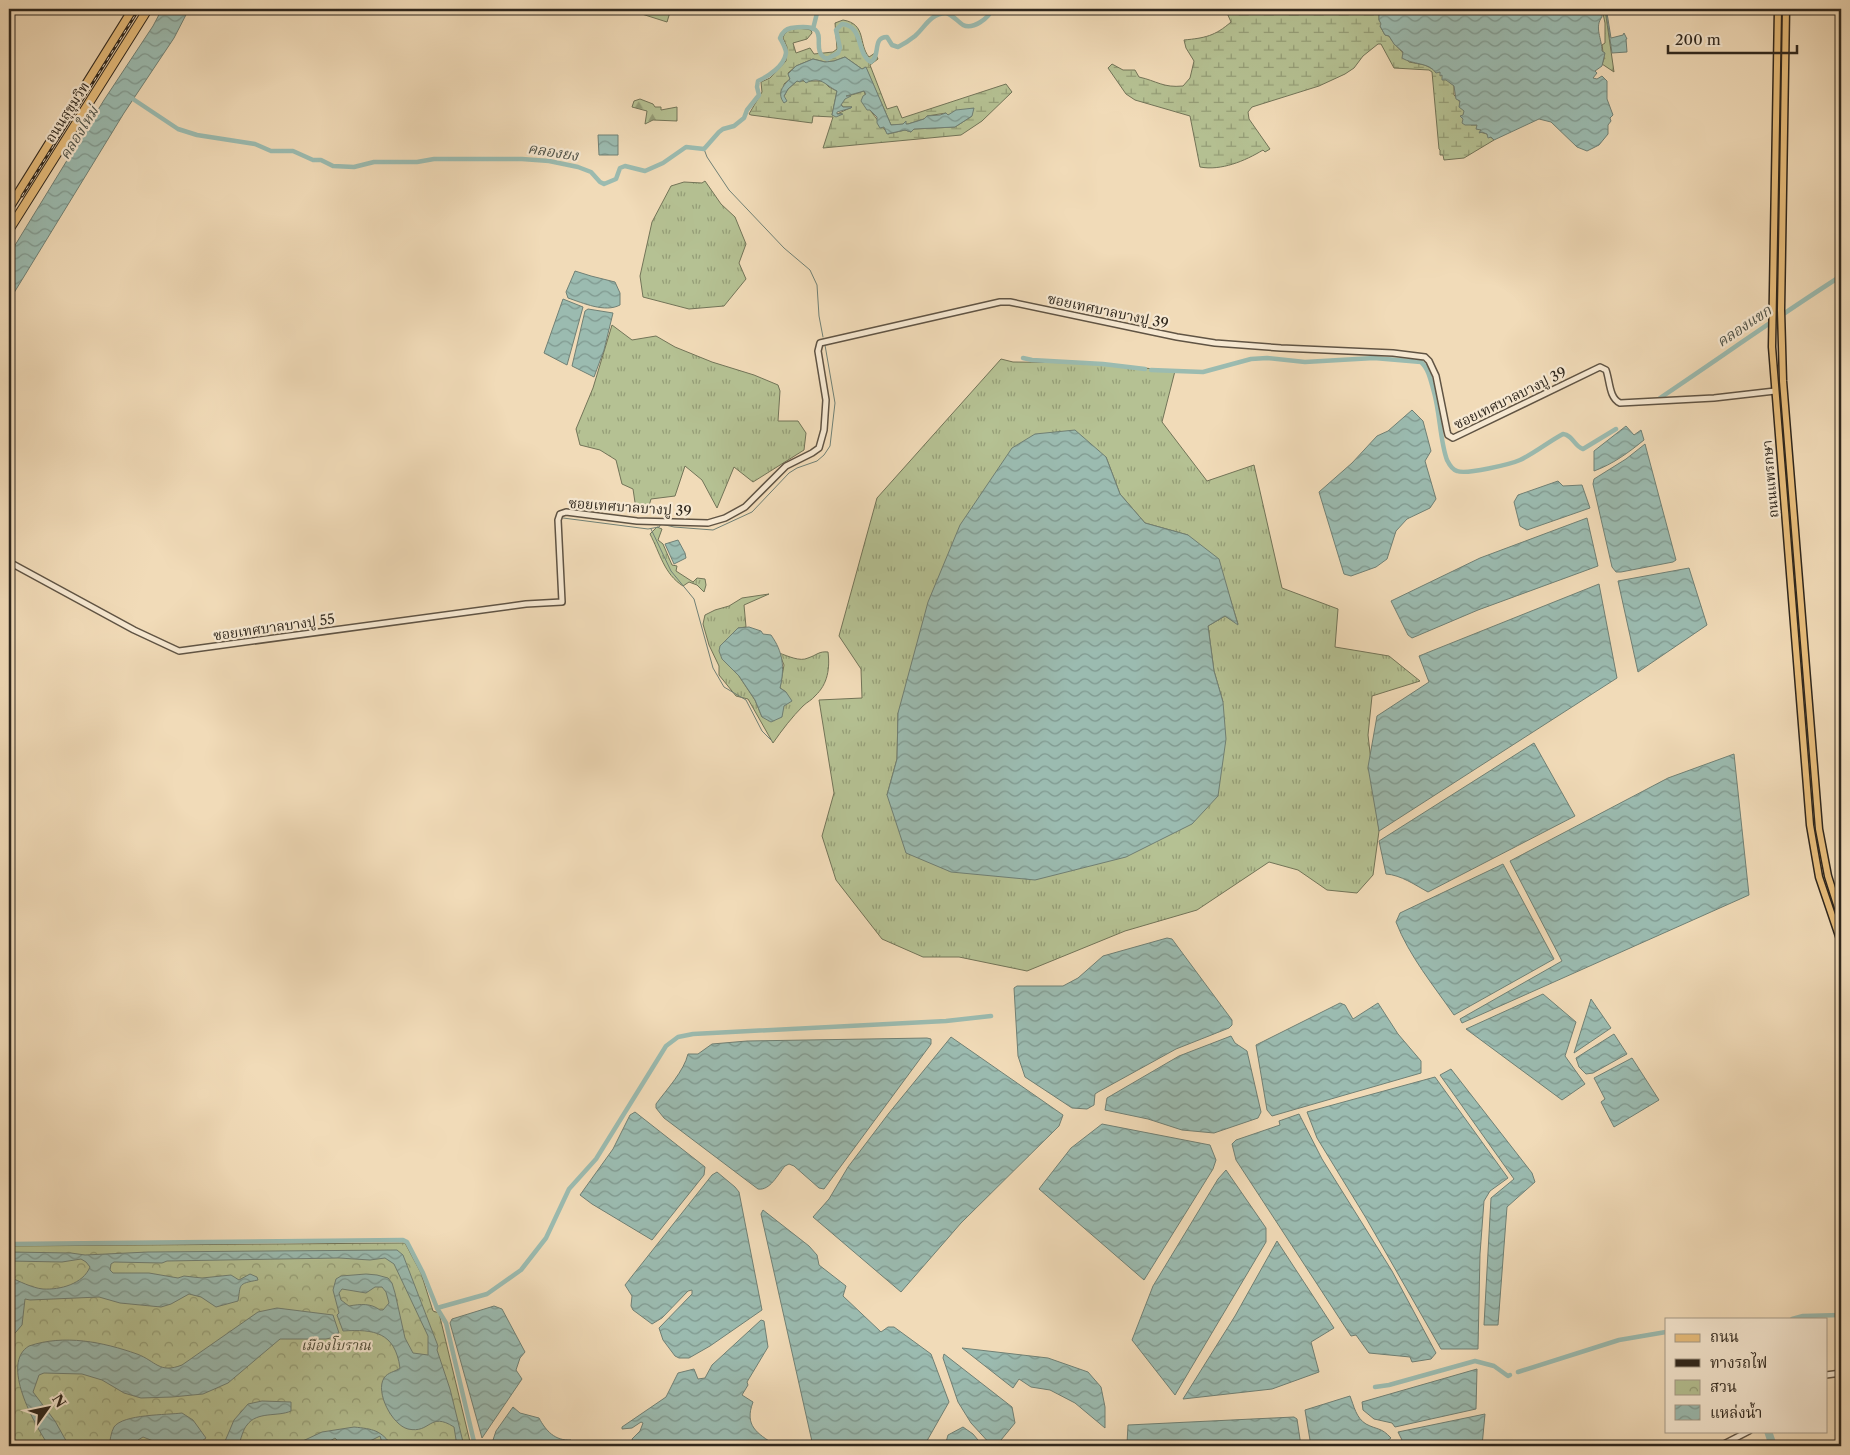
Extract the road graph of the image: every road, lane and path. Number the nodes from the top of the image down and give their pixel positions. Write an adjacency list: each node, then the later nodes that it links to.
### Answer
1 (133, 9): 5 (highway, ถนนสุขุมวิท)
2 (148, 9): 6 (highway, ถนนสุขุมวิท)
3 (1778, 9): 7 (main road, ถนนแพรกษา)
4 (1786, 9): 10 (main road, ถนนแพรกษา)
5 (9, 208)
6 (9, 230)
7 (1775, 391): 9 (street, ซอยเทศบาลบางปู 39); 11 (main road, ถนนแพรกษา)
8 (9, 562): 9 (street, ซอยเทศบาลบางปู 55)
9 (562, 602)
10 (1804, 642): 11 (main road); 12 (main road, ถนนแพรกษา)
11 (1795, 643): 13 (main road, ถนนแพรกษา)
12 (1841, 917)
13 (1841, 942)
14 (1841, 1373): 15 (street)
15 (1828, 1375)
16 (1747, 1432): 17 (street)
17 (1720, 1446)

